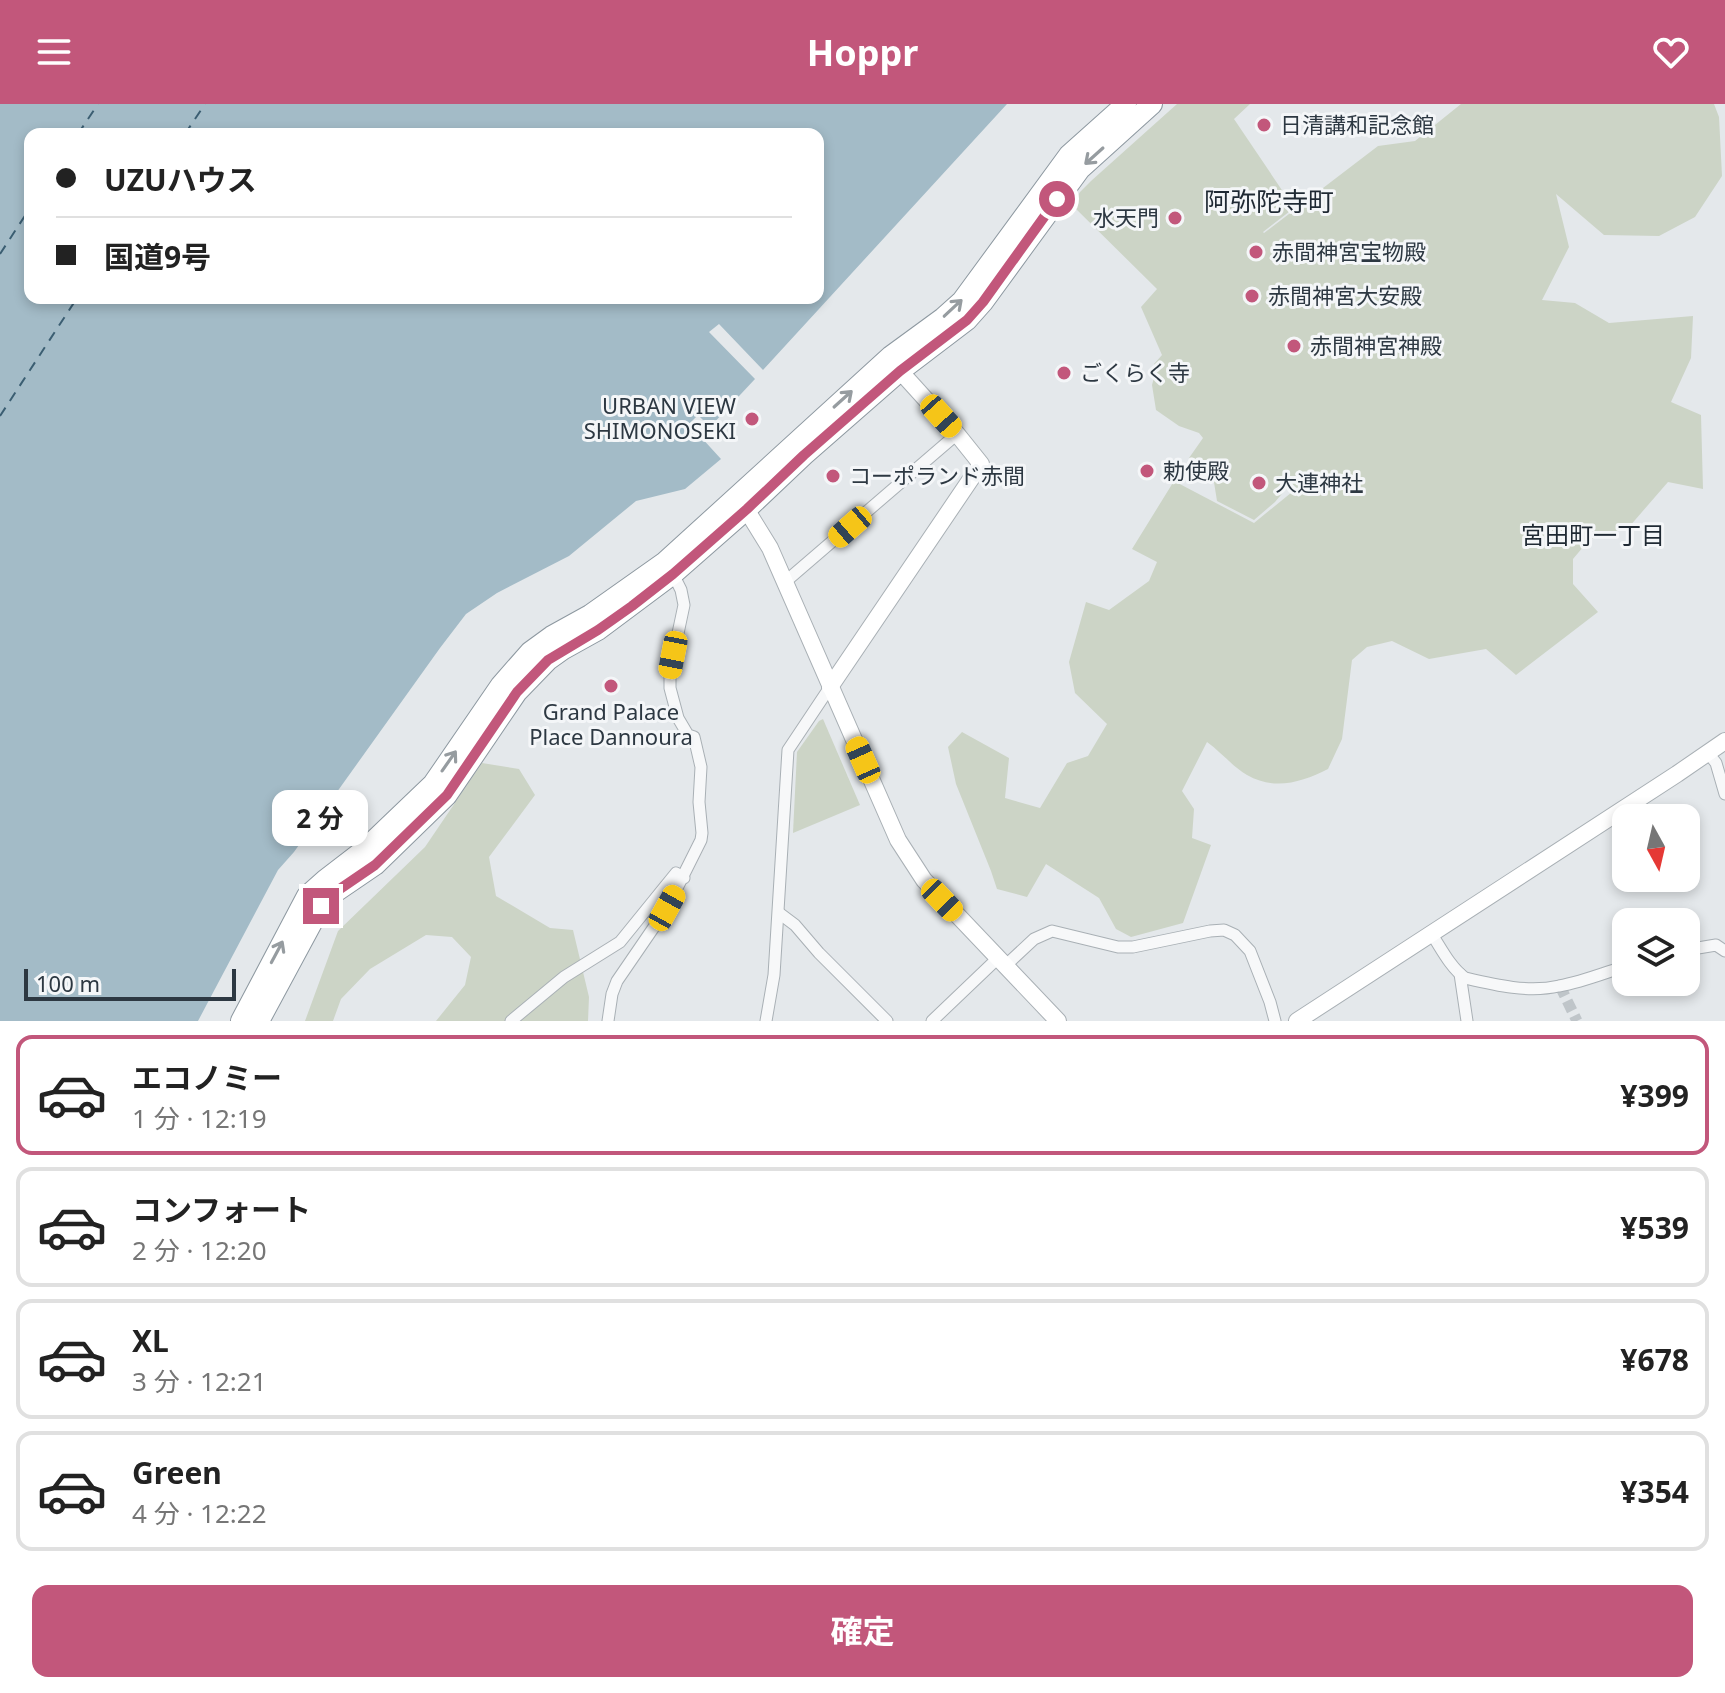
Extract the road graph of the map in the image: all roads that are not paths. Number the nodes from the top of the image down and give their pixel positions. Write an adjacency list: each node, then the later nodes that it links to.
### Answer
1 (1126, 104): 3 (highway, one-way to 1)
2 (1152, 104): 3 (highway, one-way to 3)
3 (896, 364): 4 (street); 5 (highway)
4 (957, 434): 7 (street); 8 (street)
5 (743, 503): 6 (highway); 7 (street); 20 (highway, one-way to 5)
6 (673, 574): 12 (street); 21 (highway)
7 (785, 582): 8 (street)
8 (830, 687): 13 (street); 17 (street)
9 (1725, 741): 10 (street)
10 (1708, 753): 11 (street); 14 (street)
11 (1725, 794)
12 (684, 878): 22 (street); 23 (street)
13 (779, 913): 24 (street); 25 (street)
14 (1431, 933): 19 (street); 29 (street)
15 (1700, 948): 16 (street)
16 (1725, 951)
17 (1002, 962): 26 (street); 27 (street); 28 (street)
18 (1612, 970): 19 (street)
19 (1460, 974): 30 (street)
20 (241, 1021)
21 (259, 1021)
22 (511, 1021)
23 (608, 1021)
24 (766, 1021)
25 (887, 1021)
26 (932, 1021)
27 (1058, 1021)
28 (1275, 1021)
29 (1297, 1021)
30 (1467, 1021)

